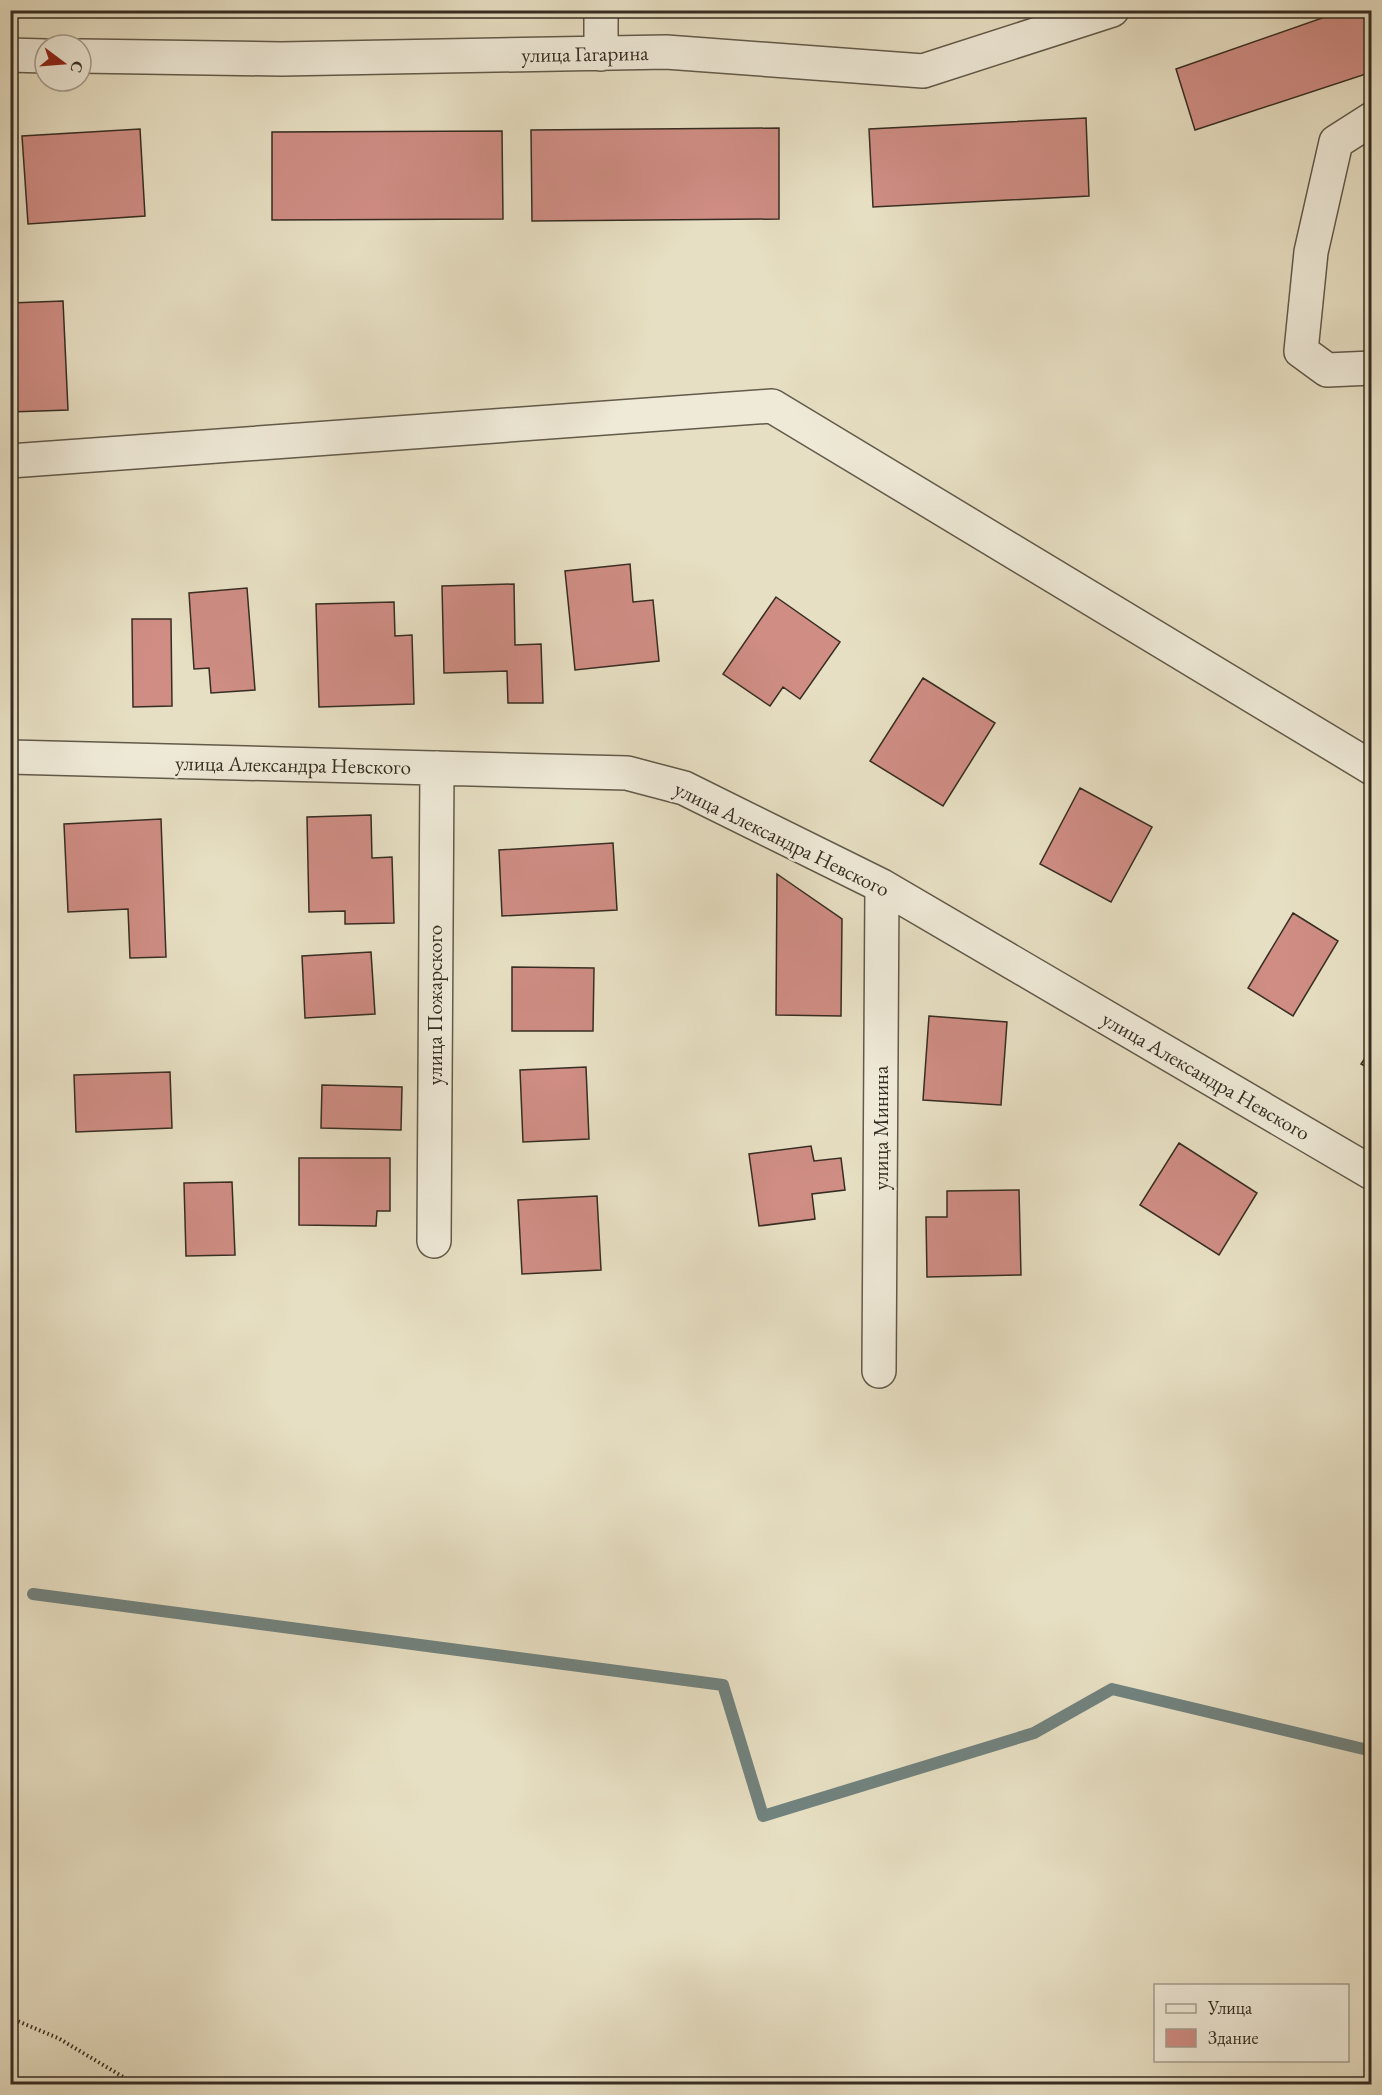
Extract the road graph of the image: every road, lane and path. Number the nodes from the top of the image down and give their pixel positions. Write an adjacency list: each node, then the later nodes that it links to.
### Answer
1 (601, 10): 4 (street)
2 (1112, 10): 3 (street, улица Гагарина)
3 (1080, 16): 4 (street, улица Гагарина)
4 (601, 54): 7 (street, улица Гагарина)
5 (10, 55): 6 (street)
6 (33, 56)
7 (93, 56)
8 (1371, 119): 9 (street)
9 (1371, 368)
10 (10, 461): 13 (street)
11 (10, 758): 12 (street, улица Александра Невского)
12 (437, 768): 14 (street, улица Александра Невского); 16 (street, улица Пожарского)
13 (1371, 768)
14 (882, 886): 15 (street, улица Александра Невского); 17 (street, улица Минина)
15 (1371, 1173)
16 (434, 1241)
17 (879, 1371)
18 (10, 2018): 19 (path)
19 (135, 2085)

